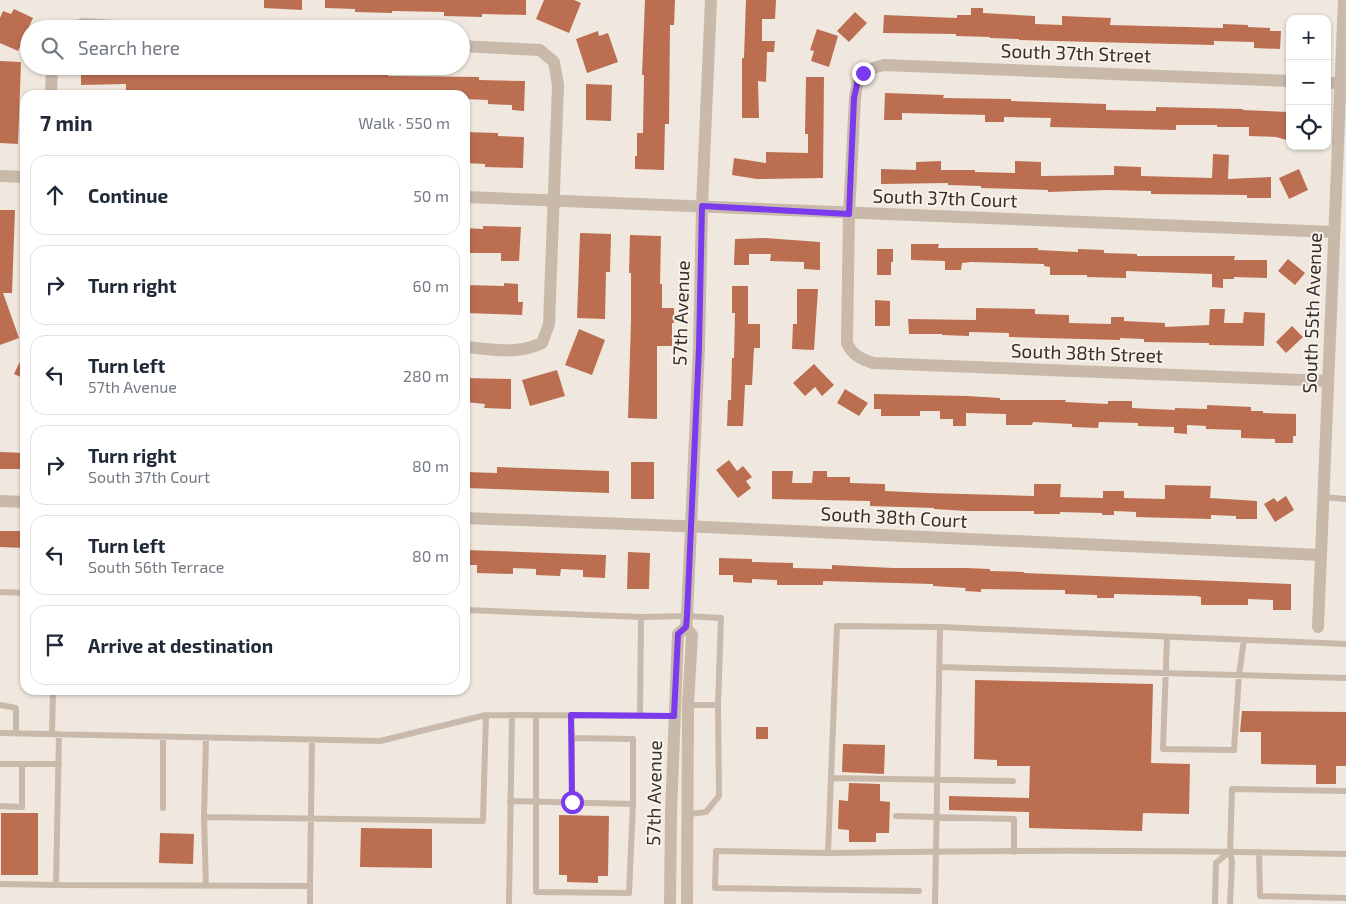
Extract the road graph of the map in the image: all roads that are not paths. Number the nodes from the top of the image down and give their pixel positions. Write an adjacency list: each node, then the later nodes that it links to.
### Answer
1 (711, 0): 12 (street, 57th Avenue)
2 (1344, 0): 6 (street, South 55th Avenue)
3 (470, 46): 11 (street)
4 (52, 75): 7 (street)
5 (1286, 81): 13 (street, South 37th Street)
6 (1334, 83): 14 (street, South 55th Avenue)
7 (51, 90)
8 (0, 176): 9 (street)
9 (20, 177)
10 (470, 197): 11 (street, South 37th Court)
11 (553, 201): 12 (street, South 37th Court); 15 (street)
12 (702, 206): 13 (street, South 37th Court); 22 (street, 57th Avenue)
13 (849, 214): 14 (street, South 37th Court); 16 (street, South 38th Street)
14 (1334, 232): 16 (street, South 55th Avenue)
15 (470, 348)
16 (1328, 381): 17 (street, South 55th Avenue)
17 (1323, 497): 18 (lane); 23 (street, South 55th Avenue)
18 (1346, 499)
19 (0, 501): 20 (street)
20 (20, 502)
21 (470, 518): 22 (street, South 38th Court)
22 (691, 527): 23 (street, South 38th Court); 28 (street, 57th Avenue)
23 (1321, 555): 30 (street, South 55th Avenue)
24 (0, 592): 25 (lane)
25 (20, 593)
26 (470, 610): 27 (lane)
27 (641, 617): 28 (lane); 46 (lane)
28 (687, 622): 39 (street, 57th Avenue); 40 (lane); 47 (street, 57th Avenue)
29 (940, 627): 31 (lane); 34 (lane); 58 (lane)
30 (1318, 627)
31 (1167, 637): 32 (lane); 35 (lane)
32 (1244, 640): 33 (lane); 36 (lane)
33 (1346, 644)
34 (939, 667): 35 (lane); 59 (lane)
35 (1166, 673): 36 (lane); 36 (lane)
36 (1239, 675): 37 (lane)
37 (1346, 678)
38 (53, 695): 50 (lane)
39 (688, 705): 40 (lane); 68 (street, 57th Avenue)
40 (718, 705): 68 (lane)
41 (0, 706): 49 (lane)
42 (486, 715): 43 (lane); 54 (lane); 72 (lane)
43 (512, 715): 44 (lane); 62 (lane)
44 (536, 715): 45 (lane); 63 (lane)
45 (571, 715): 46 (lane); 53 (lane)
46 (640, 715): 47 (lane)
47 (674, 716): 87 (street, 57th Avenue)
48 (0, 733): 49 (lane)
49 (16, 733): 50 (lane)
50 (56, 734): 51 (lane); 57 (lane)
51 (164, 737): 52 (lane); 67 (lane)
52 (206, 738): 54 (lane); 70 (lane)
53 (572, 738): 64 (lane); 65 (lane)
54 (312, 740): 72 (lane)
55 (0, 764): 56 (lane)
56 (22, 764): 57 (lane); 66 (lane)
57 (59, 764): 80 (lane)
58 (831, 778): 59 (lane); 77 (lane)
59 (937, 780): 60 (lane); 71 (lane)
60 (1013, 780)
61 (1346, 791): 73 (lane)
62 (510, 801): 63 (lane); 86 (lane)
63 (536, 802): 64 (lane); 65 (lane)
64 (572, 802): 65 (lane)
65 (633, 804)
66 (0, 806)
67 (164, 808)
68 (688, 814): 88 (street, 57th Avenue)
69 (896, 816): 71 (lane)
70 (204, 817): 72 (lane); 81 (lane)
71 (936, 818): 74 (lane); 75 (lane)
72 (311, 819): 82 (lane)
73 (1230, 851): 75 (lane); 76 (lane); 90 (lane); 91 (lane)
74 (936, 852): 75 (lane); 77 (lane); 89 (lane)
75 (1014, 852)
76 (1259, 852): 78 (lane); 84 (lane)
77 (828, 854): 83 (lane)
78 (1346, 854)
79 (0, 884): 80 (lane)
80 (56, 885): 81 (lane)
81 (206, 886): 82 (lane)
82 (310, 886): 85 (lane)
83 (919, 891)
84 (1346, 898)
85 (310, 904)
86 (509, 904)
87 (670, 904)
88 (687, 904)
89 (935, 904)
90 (1216, 904)
91 (1230, 904)

